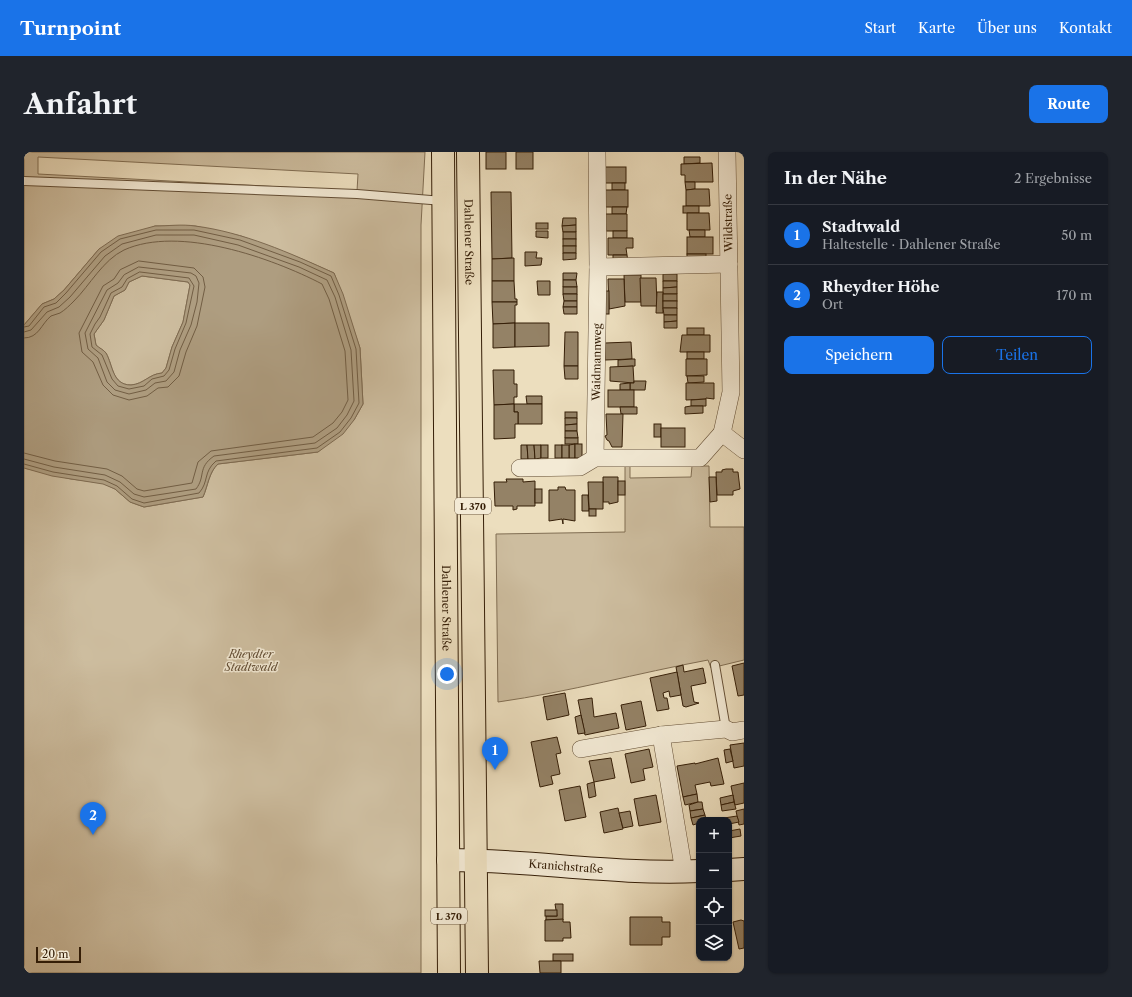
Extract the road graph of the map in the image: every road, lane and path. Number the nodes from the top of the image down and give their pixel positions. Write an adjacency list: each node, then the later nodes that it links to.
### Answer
1 (443, 152): 6 (main road, Dahlener Straße / L 370)
2 (468, 152): 11 (main road, Dahlener Straße / L 370)
3 (597, 152): 8 (street, Waidmannweg)
4 (727, 152): 7 (street, Wildstraße)
5 (24, 181): 6 (lane)
6 (444, 201): 10 (main road, Dahlener Straße / L 370)
7 (729, 264): 8 (street); 9 (street, Wildstraße)
8 (598, 267): 14 (street, Waidmannweg)
9 (737, 293): 12 (street, Wildstraße)
10 (443, 315): 11 (main road); 21 (main road, Dahlener Straße / L 370)
11 (471, 332): 22 (main road, Dahlener Straße / L 370)
12 (722, 433): 13 (street); 14 (street)
13 (744, 450)
14 (595, 458): 15 (street)
15 (520, 468)
16 (715, 665): 17 (lane)
17 (726, 729): 18 (street); 19 (street)
18 (744, 730)
19 (661, 735): 20 (street); 25 (street, Kranichstraße)
20 (580, 749)
21 (448, 860): 22 (street, Kranichstraße); 26 (main road, Dahlener Straße / L 370)
22 (476, 860): 25 (street, Kranichstraße); 27 (main road, Dahlener Straße / L 370)
23 (744, 869): 24 (street)
24 (732, 870)
25 (691, 872)
26 (449, 973)
27 (477, 973)

